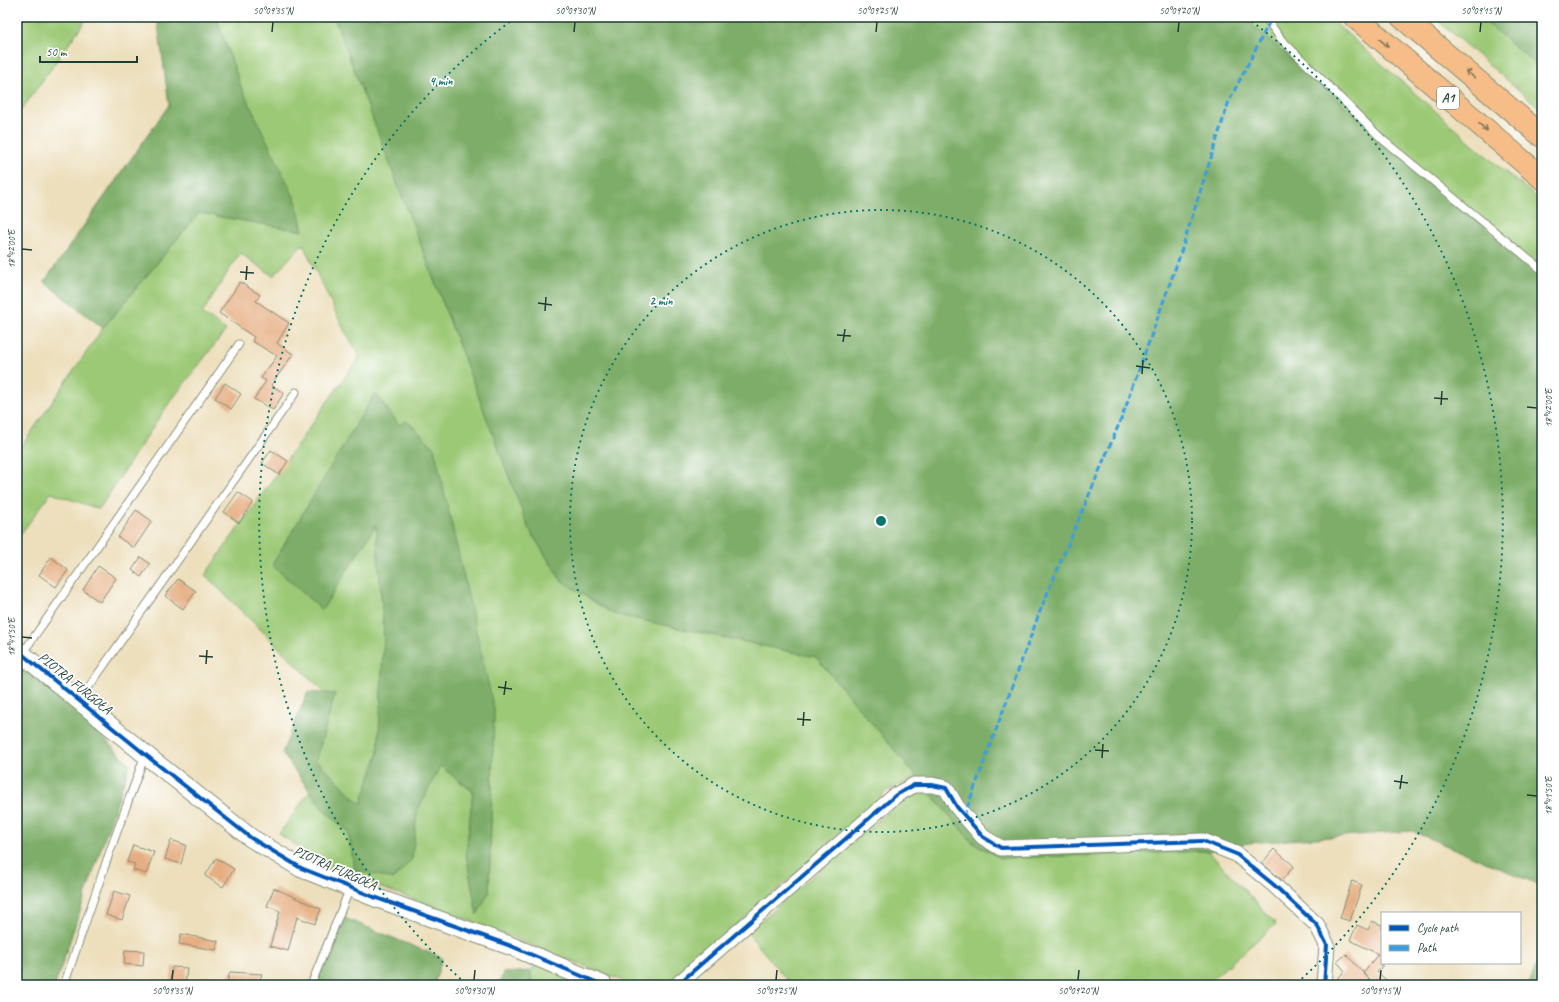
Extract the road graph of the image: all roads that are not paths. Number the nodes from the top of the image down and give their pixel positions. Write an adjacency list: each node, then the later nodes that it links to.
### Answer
1 (1265, 17): 6 (lane)
2 (1355, 17): 5 (highway, A1, one-way to 5)
3 (1402, 17): 4 (highway, A1, one-way to 3)
4 (1542, 136)
5 (1542, 178)
6 (1542, 270)
7 (239, 344): 9 (lane)
8 (296, 392): 10 (lane)
9 (19, 652): 10 (street, PIOTRA FURGOŁA)
10 (79, 701): 11 (street, PIOTRA FURGOŁA)
11 (145, 755): 12 (street, PIOTRA FURGOŁA); 13 (lane)
12 (350, 888): 14 (lane); 15 (street, PIOTRA FURGOŁA)
13 (64, 985)
14 (311, 985)
15 (603, 985)
16 (677, 985): 17 (street)
17 (1324, 985)

